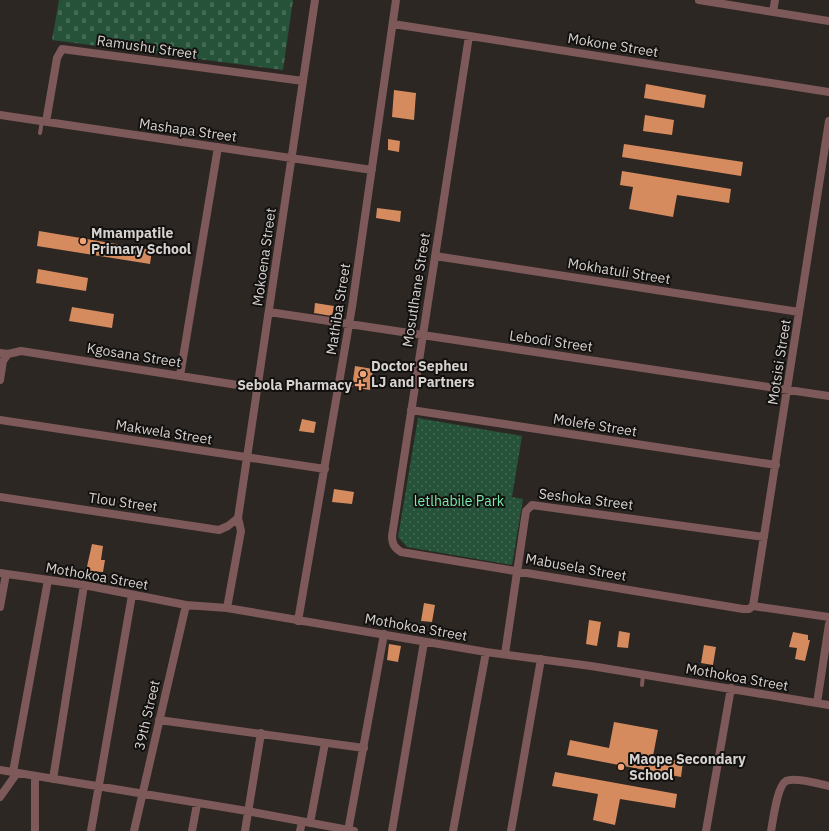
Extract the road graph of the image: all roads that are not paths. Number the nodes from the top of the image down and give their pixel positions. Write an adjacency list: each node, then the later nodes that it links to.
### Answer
1 (315, 0): 9 (street, Mokoena Street)
2 (396, 0): 7 (street, Mathiba Street)
3 (699, 0): 5 (street)
4 (775, 0): 5 (street)
5 (773, 12): 6 (street)
6 (829, 21)
7 (393, 24): 8 (street, Mokone Street); 17 (street, Mathiba Street)
8 (469, 36): 10 (street, Mokone Street); 18 (street, Mosutlhane Street)
9 (303, 81): 13 (street, Ramushu Street); 16 (street, Mokoena Street)
10 (829, 92)
11 (0, 115): 13 (street, Mashapa Street)
12 (829, 121): 20 (street, Motsisi Street)
13 (44, 122): 14 (lane); 15 (street, Mashapa Street)
14 (40, 133)
15 (218, 147): 16 (street, Mashapa Street); 24 (street)
16 (292, 158): 17 (street, Mashapa Street); 19 (street, Mokoena Street)
17 (372, 170): 21 (street, Mathiba Street)
18 (435, 256): 20 (street, Mokhatuli Street); 22 (street, Mosutlhane Street)
19 (268, 312): 21 (street, Lebodi Street); 26 (street, Mokoena Street)
20 (799, 312): 27 (street, Motsisi Street)
21 (350, 325): 22 (street, Lebodi Street); 33 (street, Mathiba Street)
22 (422, 336): 27 (street, Lebodi Street); 29 (street, Mosutlhane Street)
23 (4, 354): 24 (street, Kgosana Street); 25 (street)
24 (180, 376): 26 (street, Kgosana Street)
25 (0, 380)
26 (257, 388): 31 (street, Mokoena Street)
27 (787, 390): 28 (street, Lebodi Street); 32 (street, Motsisi Street)
28 (829, 396)
29 (411, 410): 32 (street, Molefe Street); 37 (street, Mosutlhane Street)
30 (0, 420): 31 (street, Makwela Street)
31 (247, 457): 33 (street, Makwela Street); 35 (street, Mokoena Street)
32 (776, 465): 36 (street, Motsisi Street)
33 (325, 469): 48 (street, Mathiba Street)
34 (0, 497): 35 (street, Tlou Street)
35 (238, 518): 46 (street, Mokoena Street)
36 (764, 536): 38 (street, Seshoka Street); 44 (street, Motsisi Street)
37 (394, 547): 38 (street, Mabusela Street)
38 (518, 570): 44 (street, Mabusela Street); 53 (street, Seshoka Street)
39 (3, 574): 40 (street, Mothokoa Street); 45 (street)
40 (48, 580): 41 (street, Mothokoa Street); 65 (street)
41 (84, 585): 42 (street, Mothokoa Street); 67 (street)
42 (132, 595): 43 (street, Mothokoa Street); 69 (street)
43 (186, 605): 46 (street, Mothokoa Street); 60 (street, 39th Street)
44 (753, 606): 47 (street, Mabusela Street)
45 (0, 607)
46 (227, 608): 48 (street, Mothokoa Street)
47 (829, 617)
48 (298, 621): 50 (street, Mothokoa Street)
49 (829, 624): 58 (street)
50 (384, 634): 51 (street, Mothokoa Street); 63 (street)
51 (424, 642): 52 (street, Mothokoa Street); 83 (street)
52 (486, 652): 53 (street, Mothokoa Street); 84 (street)
53 (505, 654): 54 (street, Mothokoa Street)
54 (541, 659): 55 (street, Mothokoa Street); 85 (street)
55 (643, 675): 56 (lane); 57 (street, Mothokoa Street)
56 (642, 685)
57 (731, 688): 58 (street, Mothokoa Street); 86 (street)
58 (817, 703): 59 (street, Mothokoa Street)
59 (829, 705)
60 (159, 720): 61 (street); 70 (street, 39th Street)
61 (261, 733): 62 (street); 73 (street)
62 (325, 743): 63 (street); 75 (street)
63 (364, 748): 82 (street)
64 (0, 770): 65 (street)
65 (15, 773): 66 (street); 71 (street)
66 (35, 776): 67 (street); 76 (street)
67 (53, 779): 69 (street)
68 (829, 786): 87 (street)
69 (98, 787): 70 (street); 77 (street)
70 (142, 794): 72 (street); 78 (street, 39th Street)
71 (0, 797)
72 (197, 804): 73 (street); 79 (street)
73 (247, 811): 74 (street); 80 (street)
74 (302, 822): 75 (street); 81 (street)
75 (310, 823): 82 (street)
76 (35, 831)
77 (91, 831)
78 (134, 831)
79 (192, 831)
80 (244, 831)
81 (300, 831)
82 (350, 831)
83 (392, 831)
84 (453, 831)
85 (511, 831)
86 (706, 831)
87 (771, 831)

